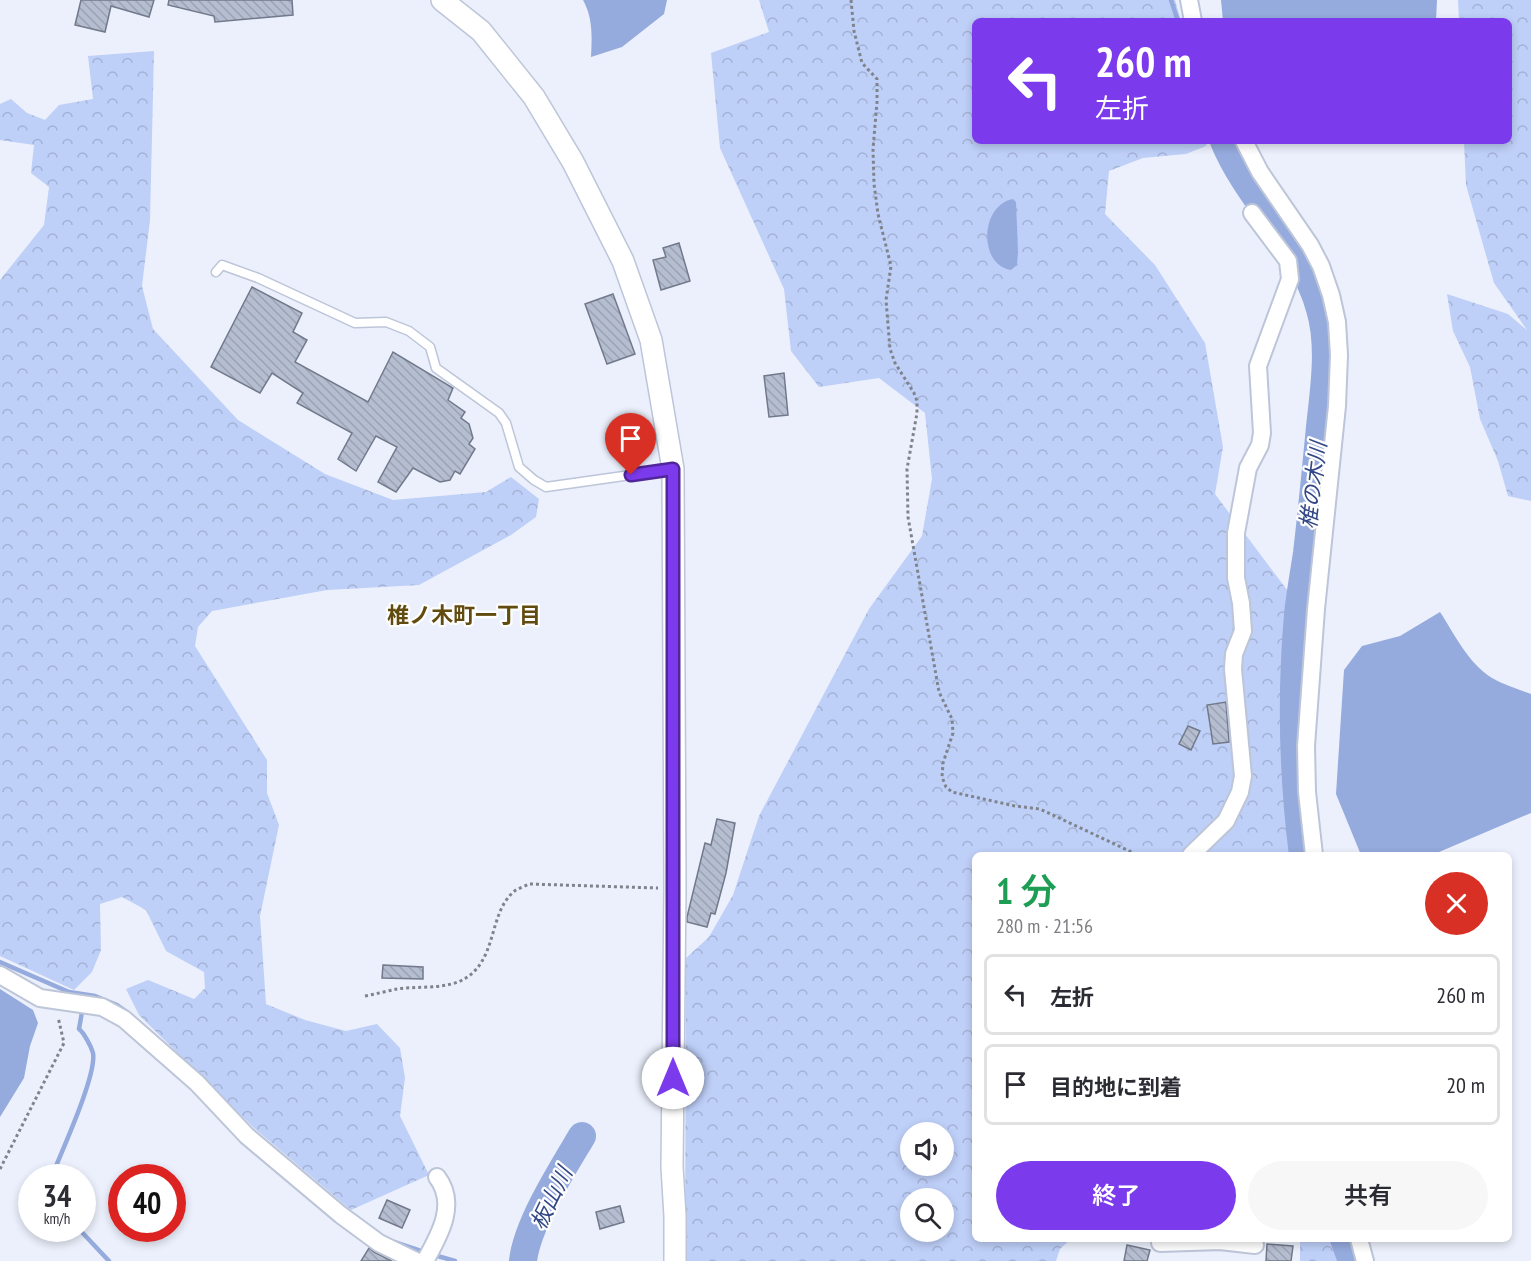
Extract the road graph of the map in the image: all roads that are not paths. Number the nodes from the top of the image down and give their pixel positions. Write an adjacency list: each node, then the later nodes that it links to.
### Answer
1 (442, 0): 7 (street)
2 (1189, 0): 3 (street)
3 (1192, 18)
4 (1246, 144): 9 (street)
5 (1252, 213): 8 (street)
6 (216, 272): 7 (lane)
7 (673, 469): 19 (street)
8 (1194, 852)
9 (1314, 852)
10 (0, 975): 17 (street)
11 (437, 1177): 18 (street)
12 (1190, 1242): 15 (street)
13 (1225, 1242): 16 (street)
14 (1360, 1242): 20 (street)
15 (1160, 1243)
16 (1254, 1248)
17 (416, 1261)
18 (424, 1261)
19 (675, 1261)
20 (1365, 1261)

